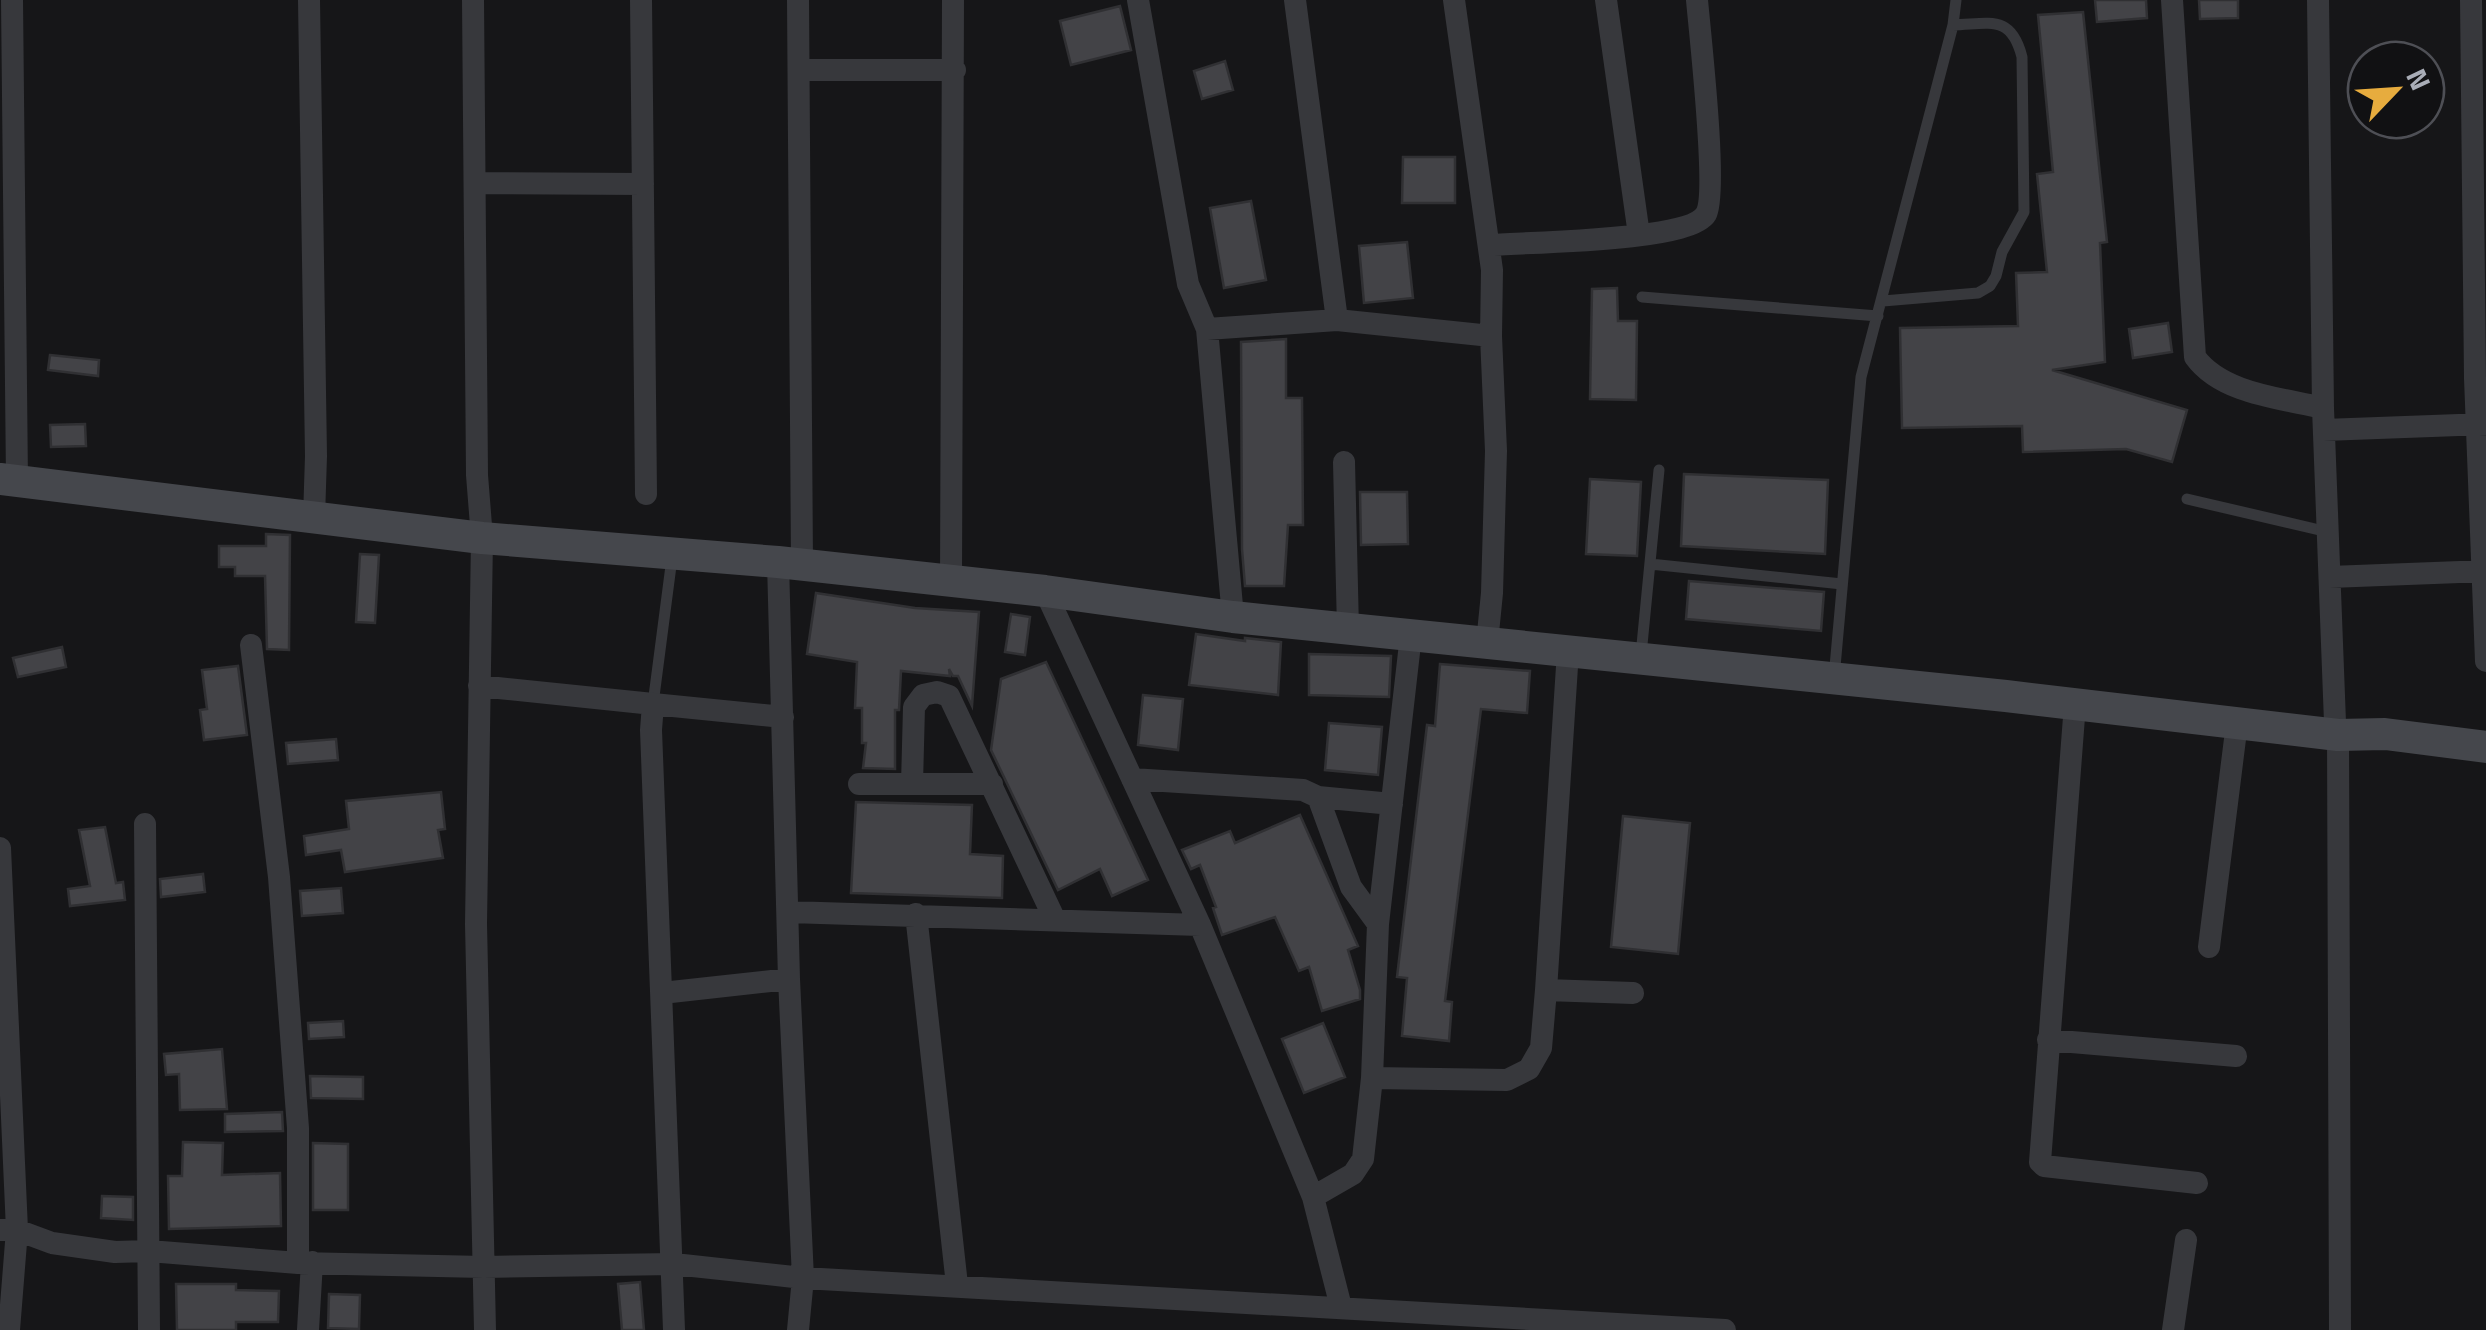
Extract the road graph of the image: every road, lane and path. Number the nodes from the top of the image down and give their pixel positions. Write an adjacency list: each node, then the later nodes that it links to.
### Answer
1 (12, 0): 33 (street)
2 (309, 0): 36 (street)
3 (473, 0): 19 (street)
4 (642, 0): 20 (street)
5 (798, 0): 17 (street)
6 (953, 0): 18 (street)
7 (1138, 0): 27 (street)
8 (1296, 0): 26 (street)
9 (1454, 0): 22 (street)
10 (1606, 0): 21 (street)
11 (1697, 0): 21 (street)
12 (1956, 0): 16 (lane)
13 (2172, 0): 29 (street)
14 (2318, 0): 29 (street)
15 (2470, 0): 30 (street)
16 (1953, 25): 24 (lane); 24 (lane)
17 (798, 70): 18 (street); 40 (street)
18 (954, 70): 44 (street)
19 (475, 183): 20 (street); 38 (street)
20 (643, 184): 34 (street)
21 (1640, 235): 22 (street)
22 (1488, 244): 28 (street)
23 (1642, 297): 25 (lane)
24 (1883, 301): 25 (lane)
25 (1878, 316): 45 (lane)
26 (1338, 320): 27 (street); 28 (street)
27 (1206, 329): 47 (street)
28 (1491, 336): 50 (street)
29 (2324, 419): 30 (street); 37 (street)
30 (2482, 424): 42 (street)
31 (1344, 462): 48 (street)
32 (1659, 470): 41 (lane)
33 (8, 480): 36 (street)
34 (646, 494)
35 (2187, 499): 37 (lane)
36 (314, 518): 38 (street)
37 (2328, 532): 43 (street)
38 (482, 538): 39 (street); 56 (street)
39 (672, 554): 40 (street); 57 (lane)
40 (790, 563): 44 (street); 59 (street)
41 (1650, 564): 45 (lane); 53 (lane)
42 (2484, 571): 43 (street); 54 (street)
43 (2330, 578): 61 (street)
44 (951, 581): 46 (street)
45 (1842, 584): 55 (lane)
46 (1045, 591): 47 (street); 63 (street)
47 (1233, 617): 48 (street)
48 (1348, 629): 49 (street)
49 (1411, 635): 50 (street); 68 (street)
50 (1487, 643): 52 (street)
51 (251, 644): 90 (street)
52 (1568, 651): 53 (street); 78 (street)
53 (1641, 658): 55 (street)
54 (2486, 661)
55 (1834, 678): 58 (street)
56 (479, 686): 57 (street); 92 (street)
57 (653, 704): 59 (street); 79 (street)
58 (2075, 704): 60 (street); 81 (street)
59 (783, 716): 71 (street)
60 (2236, 724): 61 (street); 76 (street)
61 (2338, 735): 62 (street); 104 (street)
62 (2486, 747)
63 (1132, 778): 67 (street); 75 (street)
64 (860, 784): 65 (street)
65 (912, 784): 66 (street); 66 (street)
66 (992, 784): 73 (street)
67 (1318, 797): 68 (street); 74 (street)
68 (1392, 804): 74 (street)
69 (144, 824): 89 (street)
70 (0, 848): 83 (street)
71 (788, 912): 72 (street); 77 (street)
72 (916, 914): 73 (street); 94 (street)
73 (1055, 920): 75 (street)
74 (1378, 924): 84 (street)
75 (1200, 925): 86 (street)
76 (2209, 948)
77 (790, 979): 79 (street); 93 (street)
78 (1546, 990): 80 (street); 84 (street)
79 (662, 993): 91 (street)
80 (1633, 993)
81 (2048, 1040): 82 (street); 85 (street)
82 (2236, 1056)
83 (4, 1066): 87 (street)
84 (1372, 1078): 86 (street)
85 (2197, 1183)
86 (1312, 1197): 95 (street)
87 (8, 1230): 89 (street); 96 (street)
88 (2186, 1240): 103 (street)
89 (149, 1251): 90 (street); 97 (street)
90 (305, 1262): 92 (street); 98 (street)
91 (674, 1264): 92 (street); 93 (street); 100 (street)
92 (484, 1267): 99 (street)
93 (803, 1278): 94 (street); 101 (street)
94 (957, 1285): 95 (street)
95 (1341, 1307): 102 (street)
96 (9, 1330)
97 (148, 1330)
98 (308, 1330)
99 (484, 1330)
100 (674, 1330)
101 (798, 1330)
102 (1725, 1330)
103 (2173, 1330)
104 (2340, 1330)

